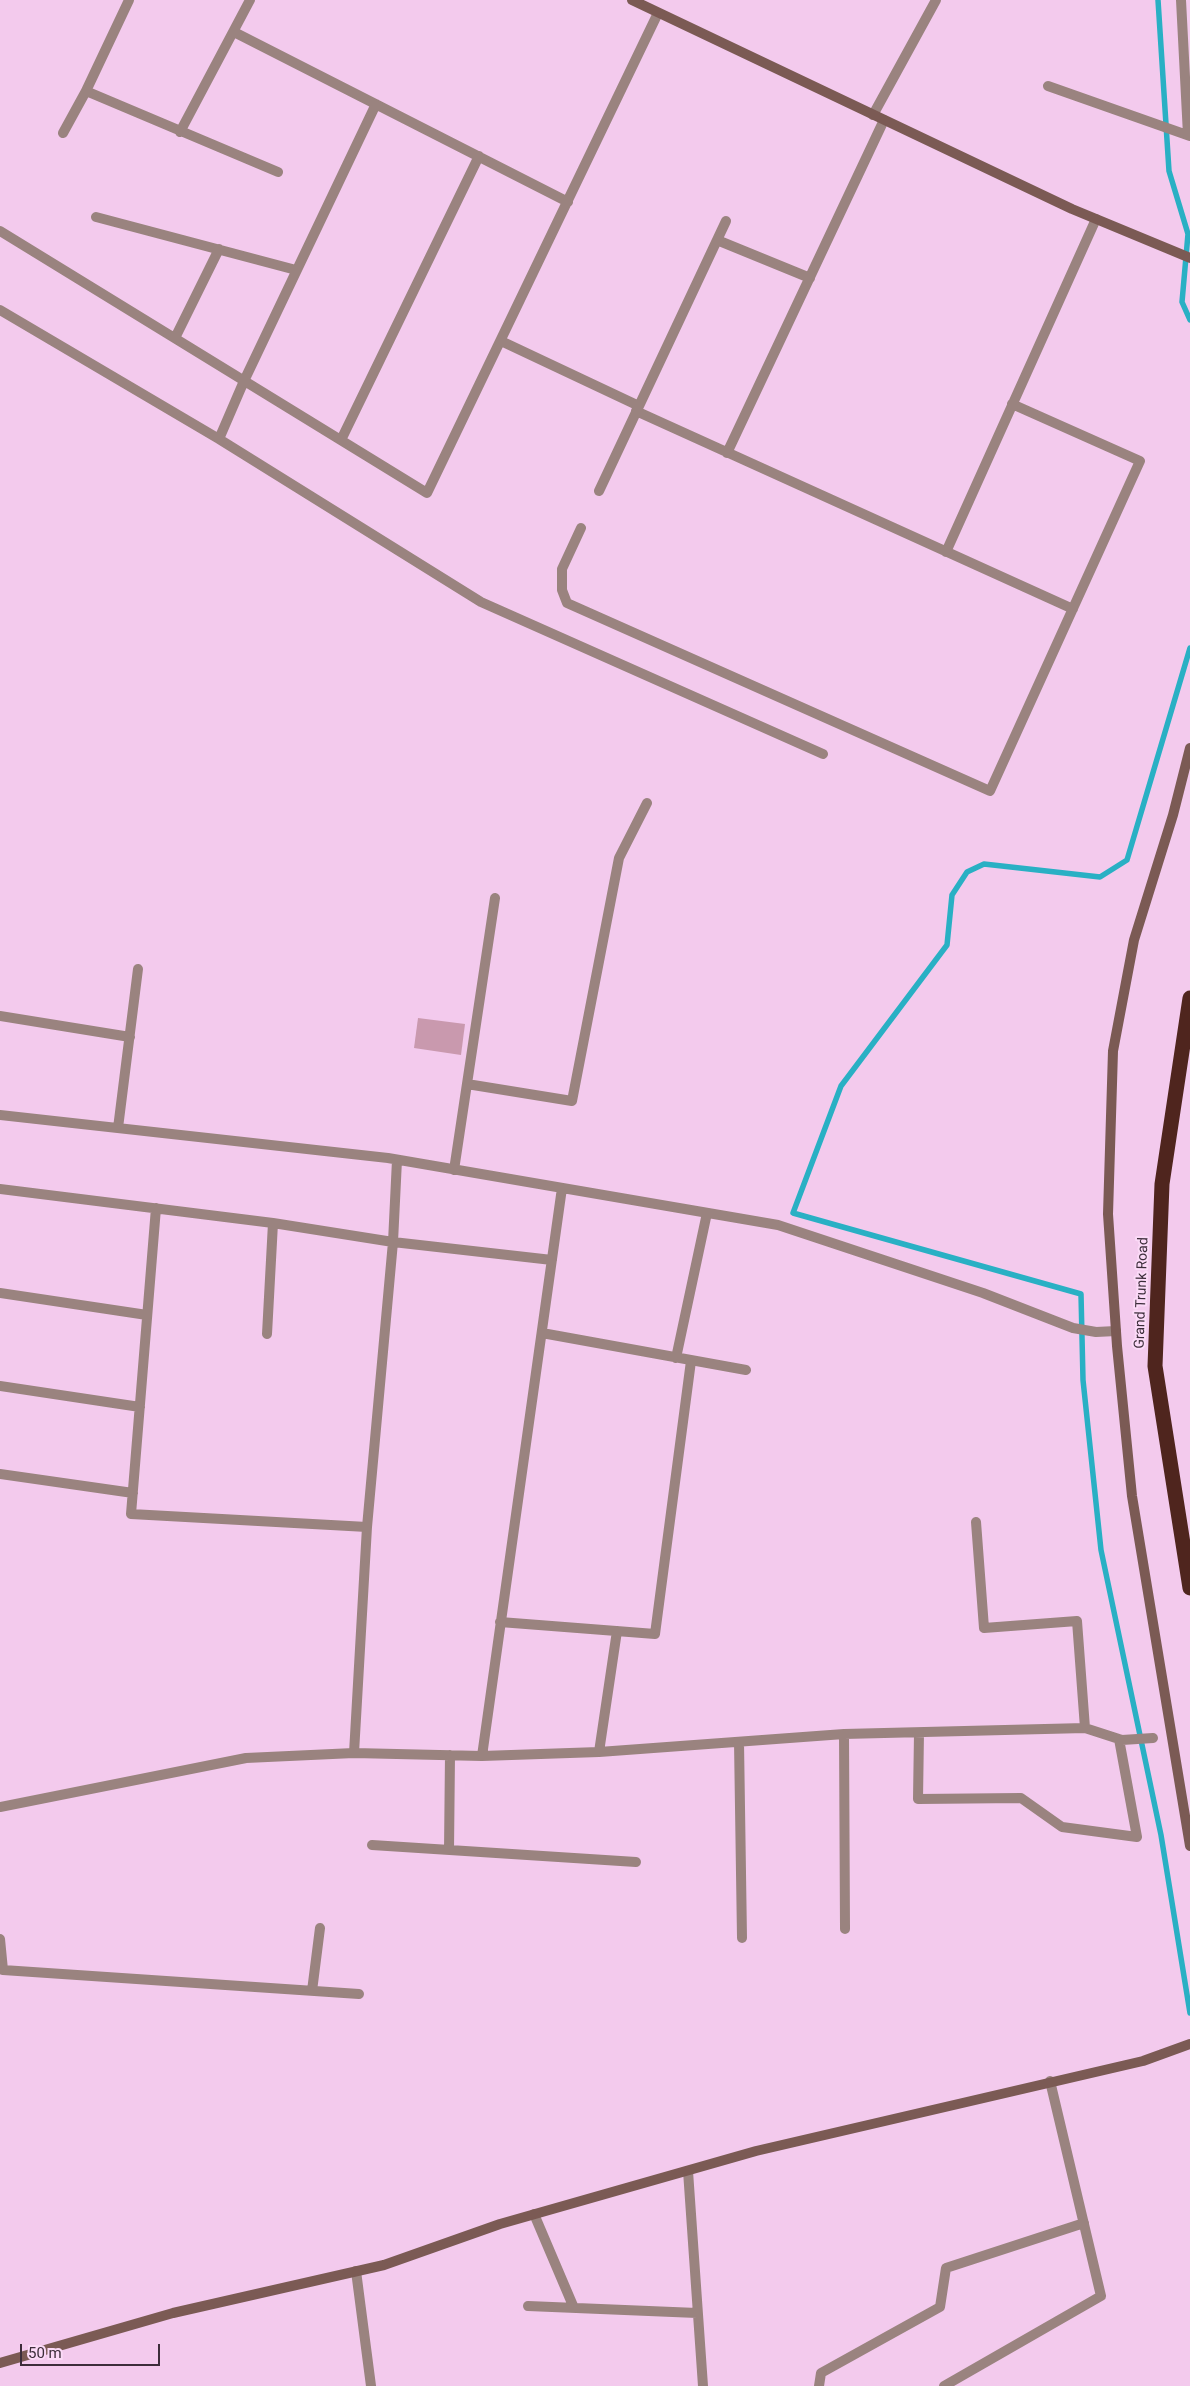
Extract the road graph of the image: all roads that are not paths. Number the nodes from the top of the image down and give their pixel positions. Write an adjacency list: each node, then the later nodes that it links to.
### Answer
1 (129, 0): 9 (street)
2 (250, 0): 7 (street)
3 (632, 0): 6 (street)
4 (936, 0): 11 (street)
5 (1181, 0): 15 (street)
6 (658, 14): 11 (street); 18 (street)
7 (234, 32): 10 (street); 13 (street)
8 (1048, 86): 15 (street)
9 (86, 91): 13 (street); 14 (street)
10 (376, 104): 16 (street); 26 (street)
11 (873, 115): 12 (street)
12 (884, 120): 20 (street); 27 (street)
13 (180, 132): 17 (street)
14 (63, 133)
15 (1189, 136)
16 (479, 156): 18 (street); 35 (street)
17 (278, 172)
18 (568, 202): 30 (street)
19 (96, 217): 24 (street)
20 (1096, 219): 25 (street); 32 (street)
21 (726, 221): 23 (street)
22 (0, 231): 29 (street)
23 (717, 240): 27 (street); 33 (street)
24 (219, 249): 26 (street); 29 (street)
25 (1190, 258)
26 (296, 270): 31 (street)
27 (810, 278): 36 (street)
28 (0, 310): 34 (street)
29 (174, 338): 31 (street)
30 (501, 341): 33 (street); 35 (street)
31 (244, 381): 34 (street); 35 (street)
32 (1012, 404): 39 (street); 40 (street)
33 (638, 409): 36 (street); 37 (street)
34 (219, 439): 42 (street)
35 (341, 440)
36 (727, 453): 39 (street)
37 (599, 491)
38 (581, 528): 40 (street)
39 (946, 552): 40 (street)
40 (1073, 609)
41 (1190, 748): 63 (street)
42 (824, 754)
43 (647, 803): 49 (street)
44 (495, 898): 49 (street)
45 (138, 968): 48 (street)
46 (1190, 998): 75 (highway, Grand Trunk Road)
47 (0, 1016): 48 (street)
48 (130, 1037): 51 (street)
49 (467, 1084): 53 (street)
50 (0, 1115): 51 (street)
51 (118, 1128): 52 (street)
52 (397, 1160): 53 (street); 59 (street)
53 (454, 1170): 54 (street)
54 (562, 1188): 57 (street); 60 (street)
55 (0, 1189): 56 (street)
56 (156, 1208): 58 (street); 62 (street)
57 (707, 1213): 63 (street); 66 (street)
58 (273, 1223): 59 (street); 65 (street)
59 (393, 1242): 60 (street); 74 (street)
60 (552, 1260): 64 (street)
61 (0, 1294): 62 (street)
62 (147, 1314): 70 (street)
63 (1116, 1331): 90 (street)
64 (542, 1332): 66 (street); 76 (street)
65 (267, 1334)
66 (676, 1358): 67 (street)
67 (691, 1361): 68 (street); 77 (street)
68 (746, 1370)
69 (0, 1386): 70 (street)
70 (140, 1407): 72 (street)
71 (0, 1474): 72 (street)
72 (133, 1493): 74 (street)
73 (976, 1522): 78 (street)
74 (367, 1527): 85 (street)
75 (1190, 1588)
76 (500, 1622): 77 (street); 87 (street)
77 (617, 1631): 84 (street)
78 (1085, 1728): 79 (street); 82 (street)
79 (918, 1732): 80 (street); 82 (street)
80 (844, 1734): 83 (street); 94 (street)
81 (1153, 1738): 82 (street)
82 (1120, 1740)
83 (738, 1742): 84 (street); 95 (street)
84 (600, 1752): 87 (street)
85 (354, 1753): 86 (street); 88 (street)
86 (450, 1755): 87 (street); 91 (street)
87 (482, 1756)
88 (0, 1807)
89 (372, 1845): 91 (street)
90 (1190, 1846)
91 (449, 1850): 92 (street)
92 (636, 1862)
93 (320, 1928): 97 (street)
94 (845, 1929)
95 (742, 1938)
96 (0, 1939): 97 (street)
97 (312, 1991): 98 (street)
98 (359, 1994)
99 (1190, 2044): 100 (street)
100 (1050, 2082): 101 (street); 103 (street)
101 (688, 2171): 102 (street); 107 (street)
102 (534, 2214): 104 (street); 106 (street)
103 (1084, 2223): 111 (street); 112 (street)
104 (356, 2271): 108 (street); 109 (street)
105 (528, 2306): 106 (street)
106 (574, 2308): 107 (street)
107 (697, 2313): 110 (street)
108 (0, 2363)
109 (371, 2386)
110 (703, 2386)
111 (820, 2386)
112 (944, 2386)

